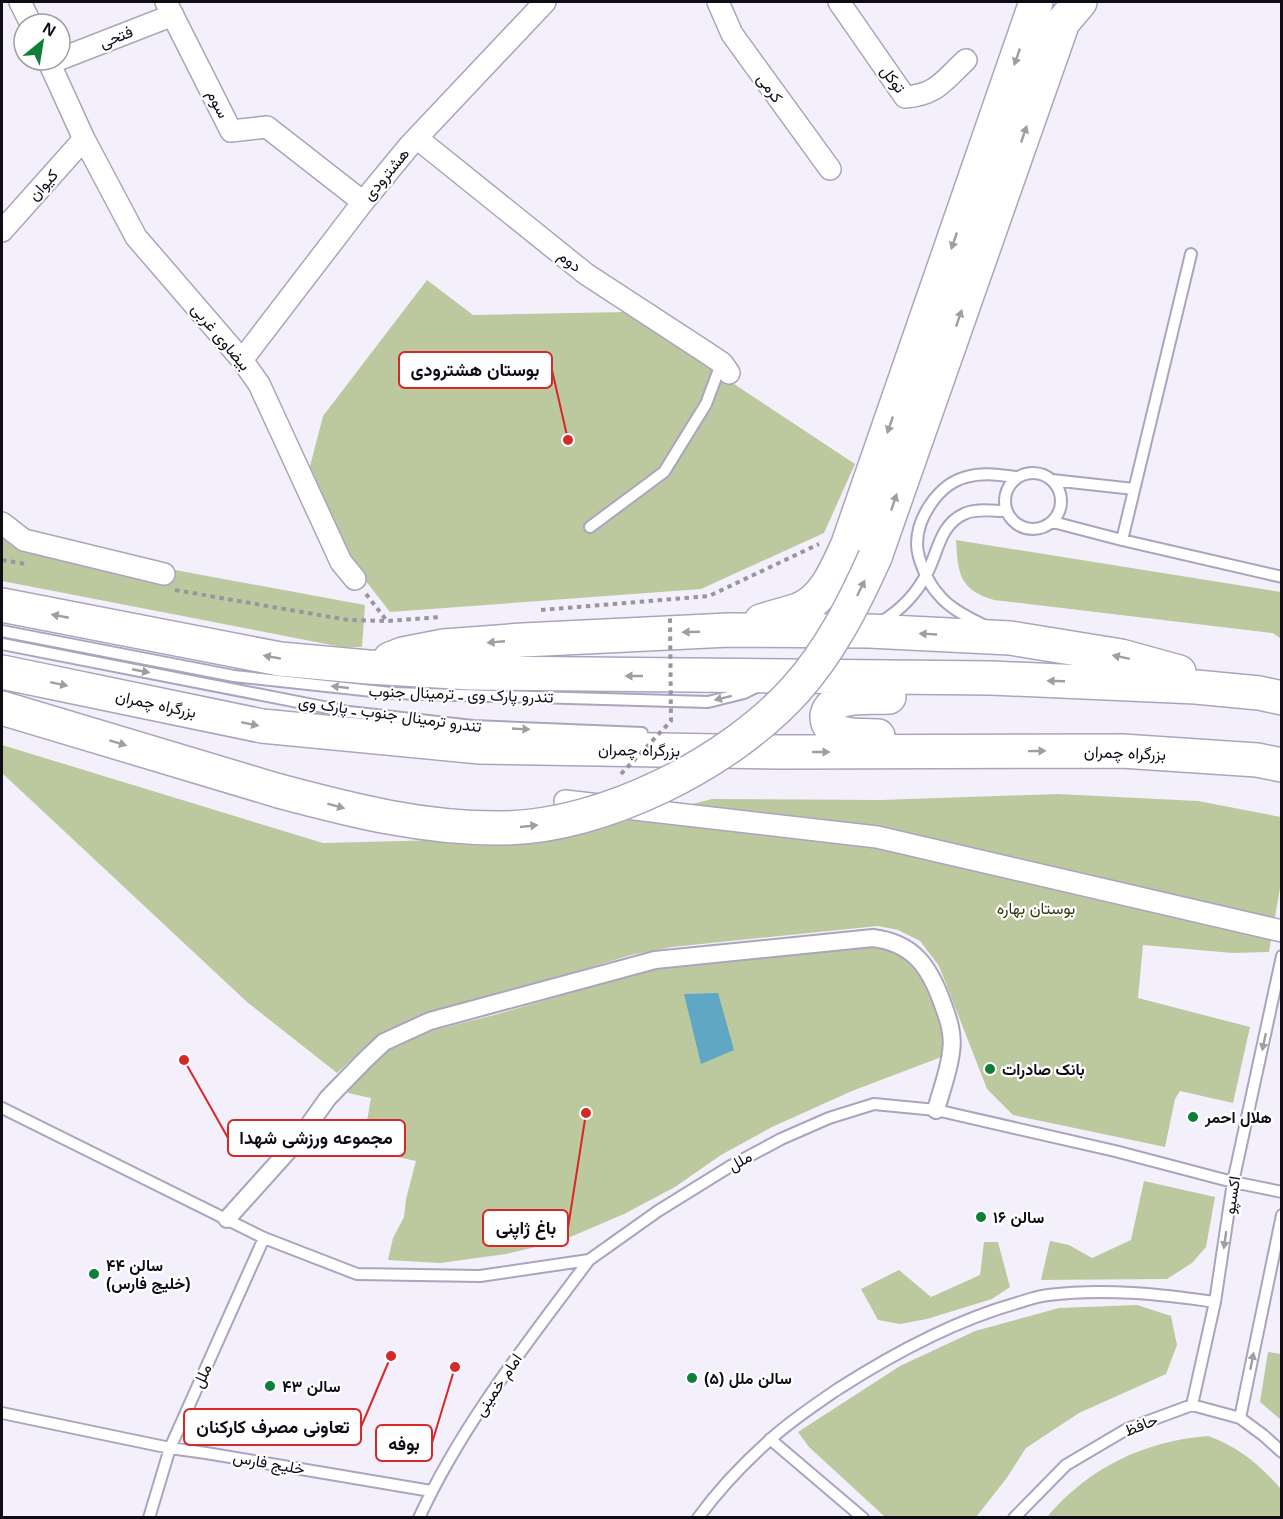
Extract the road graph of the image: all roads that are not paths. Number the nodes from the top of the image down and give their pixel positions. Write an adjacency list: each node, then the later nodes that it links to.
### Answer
1 (545, 2): 11 (street, هشترودی)
2 (718, 2): 12 (street, کرمی)
3 (839, 2): 8 (street, توکل)
4 (1036, 2): 31 (highway, one-way to 31)
5 (1080, 2): 41 (highway, one-way to 5, bridge)
6 (169, 8): 7 (street, فتحی); 13 (street, سوم)
7 (72, 53)
8 (966, 60)
9 (58, 72): 10 (street, بیضاوی غربی)
10 (84, 139): 14 (street, کیوان); 16 (street, بیضاوی غربی)
11 (418, 139): 13 (street, هشترودی); 17 (street, دوم)
12 (830, 169)
13 (363, 202): 16 (street, هشترودی)
14 (2, 231)
15 (1191, 254): 20 (lane)
16 (242, 360): 28 (street, بیضاوی غربی)
17 (725, 368): 24 (lane)
18 (1016, 477): 19 (lane); 21 (lane); 26 (lane)
19 (1052, 480): 20 (lane); 22 (lane)
20 (1134, 489): 25 (lane)
21 (1006, 511): 22 (lane); 26 (lane)
22 (1053, 522): 25 (lane)
23 (4, 525): 29 (street)
24 (590, 527)
25 (1122, 540): 27 (lane)
26 (926, 575): 33 (lane); 34 (lane)
27 (1281, 577)
28 (355, 579)
29 (169, 582)
30 (2, 605): 36 (highway, one-way to 30)
31 (729, 630): 33 (highway); 36 (highway, one-way to 36)
32 (2, 631): 38 (lane, تندرو پارک وی ـ ترمینال جنوب, one-way to 32)
33 (869, 631): 34 (highway, one-way to 33)
34 (1010, 638): 40 (highway, one-way to 34)
35 (2, 644): 42 (lane, تندرو ترمینال جنوب ـ پارک وی, one-way to 42)
36 (368, 667): 38 (highway, one-way to 36)
37 (2, 672): 44 (highway, بزرگراه چمران, one-way to 44)
38 (777, 676): 39 (highway)
39 (991, 678): 40 (highway, one-way to 39); 45 (highway)
40 (1270, 695)
41 (2, 708)
42 (654, 734)
43 (725, 736): 44 (lane)
44 (782, 752): 45 (highway, بزرگراه چمران, one-way to 45)
45 (1000, 752): 46 (highway, بزرگراه چمران, one-way to 46)
46 (1281, 765)
47 (566, 801): 48 (street)
48 (1281, 931)
49 (1281, 956): 52 (lane, اکسپو, one-way to 52)
50 (2, 1108): 55 (lane, ملل)
51 (936, 1110): 52 (lane, ملل); 55 (street); 57 (lane, ملل)
52 (1233, 1182): 53 (lane, ملل); 58 (lane, اکسپو, one-way to 58)
53 (1281, 1192)
54 (1281, 1215): 61 (lane, one-way to 54)
55 (227, 1219): 56 (lane, ملل)
56 (264, 1238): 57 (lane, ملل); 63 (lane, ملل)
57 (589, 1260): 65 (lane, امام خمینی)
58 (1215, 1302): 59 (lane, اکسپو); 62 (lane)
59 (1192, 1406): 61 (lane); 70 (lane, حافظ)
60 (2, 1413): 63 (lane, خلیج فارس)
61 (1240, 1418): 64 (lane)
62 (770, 1439): 68 (lane); 69 (lane)
63 (170, 1448): 65 (lane, خلیج فارس); 66 (lane, ملل)
64 (1281, 1452)
65 (431, 1491): 67 (lane, امام خمینی)
66 (149, 1518)
67 (419, 1518)
68 (698, 1518)
69 (863, 1518)
70 (1014, 1518)

